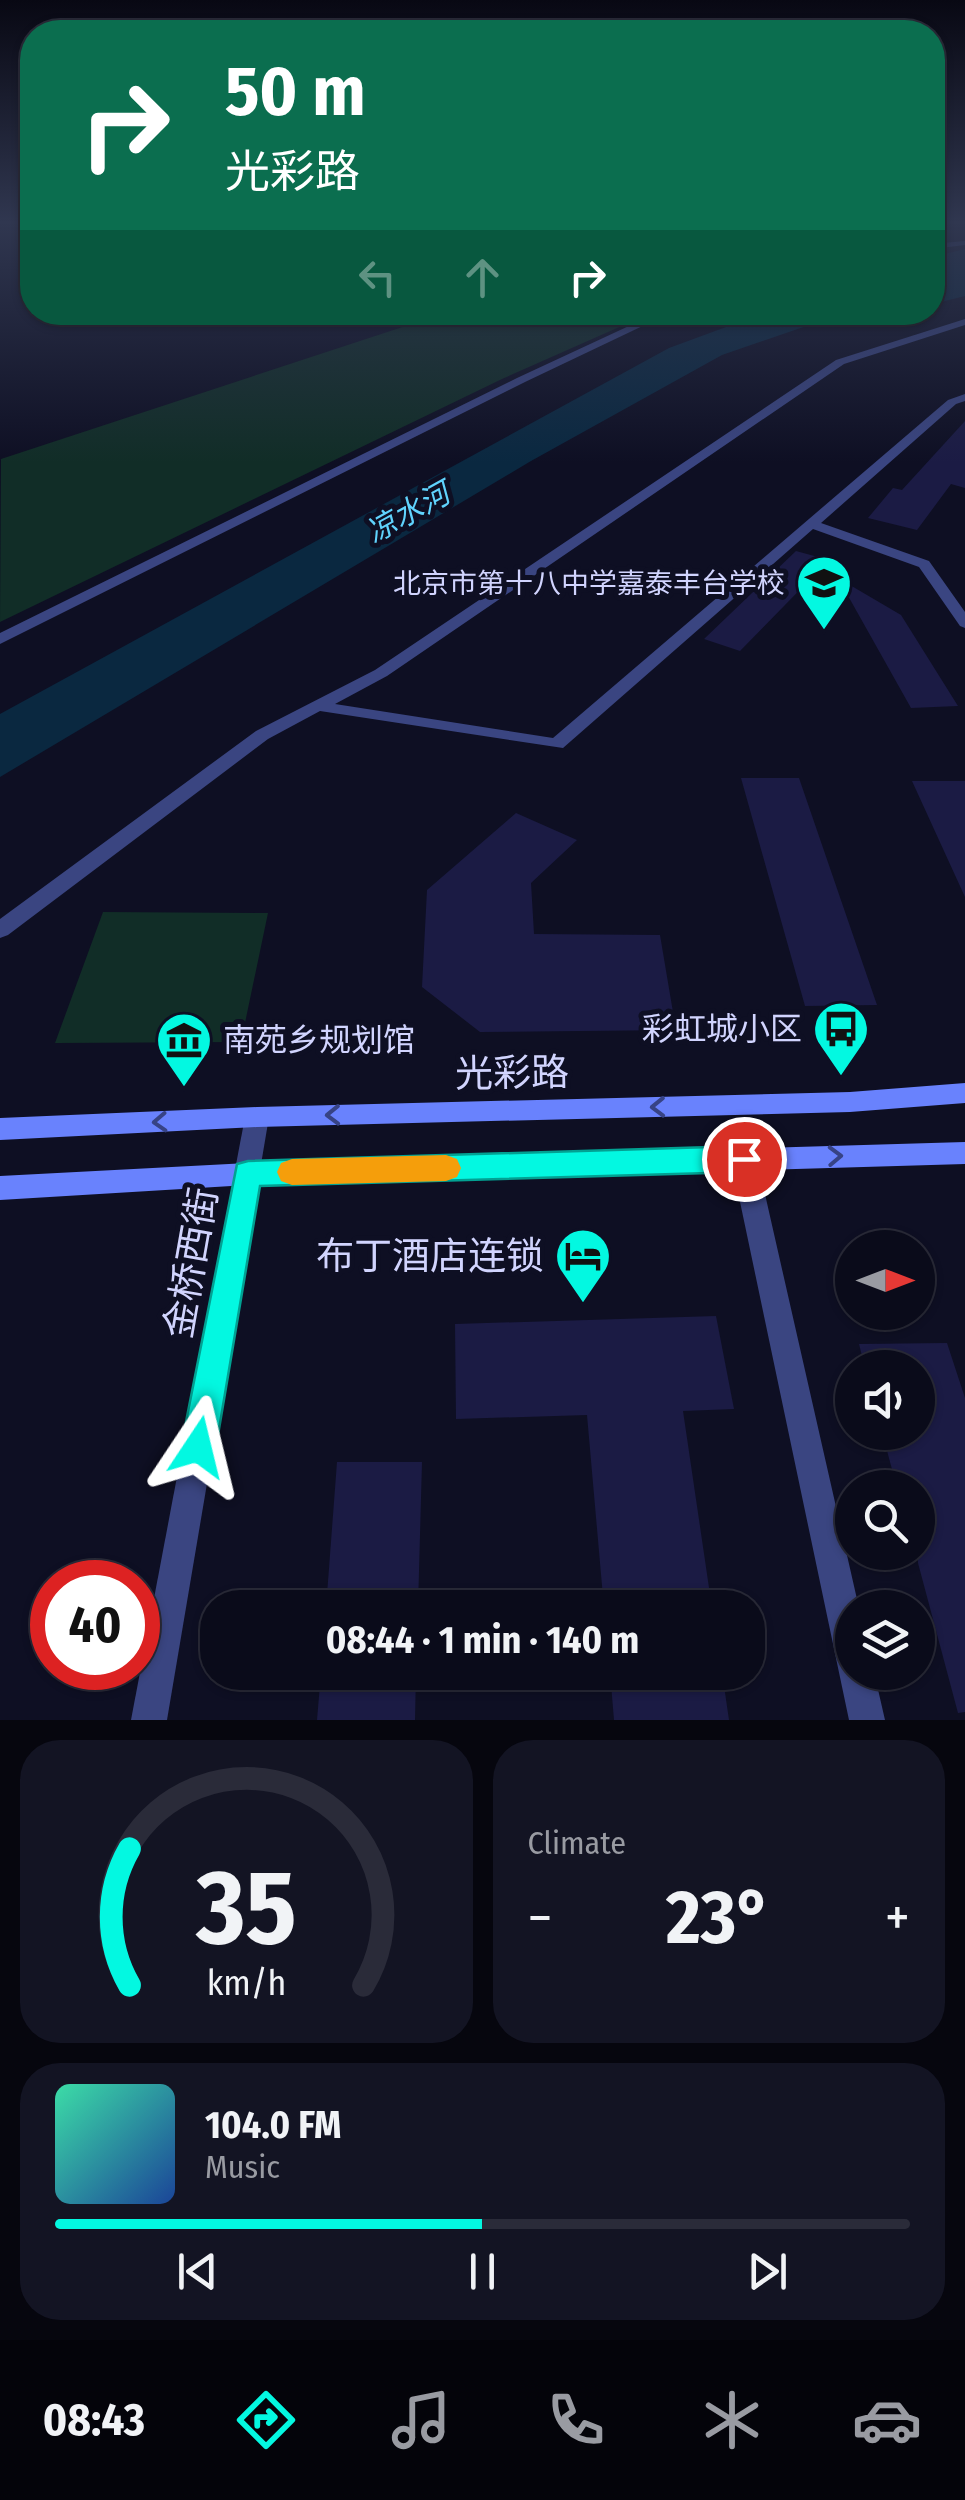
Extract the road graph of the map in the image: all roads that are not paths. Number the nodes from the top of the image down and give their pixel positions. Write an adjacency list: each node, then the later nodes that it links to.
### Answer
1 (965, 322): 7 (street)
2 (640, 325): 6 (street)
3 (965, 397): 4 (street)
4 (809, 523): 5 (street); 7 (street)
5 (965, 624)
6 (0, 639)
7 (318, 706): 8 (street)
8 (0, 930)
9 (965, 1094): 10 (main road, 光彩路, one-way to 10)
10 (257, 1117): 11 (main road, 光彩路, one-way to 11); 14 (street, 金桥西街)
11 (0, 1129)
12 (965, 1152): 13 (main road, one-way to 12)
13 (744, 1159): 14 (main road); 16 (street)
14 (248, 1174): 15 (main road); 18 (street, 金桥西街)
15 (0, 1188)
16 (838, 1590)
17 (860, 1690): 19 (street)
18 (149, 1720)
19 (867, 1720)

